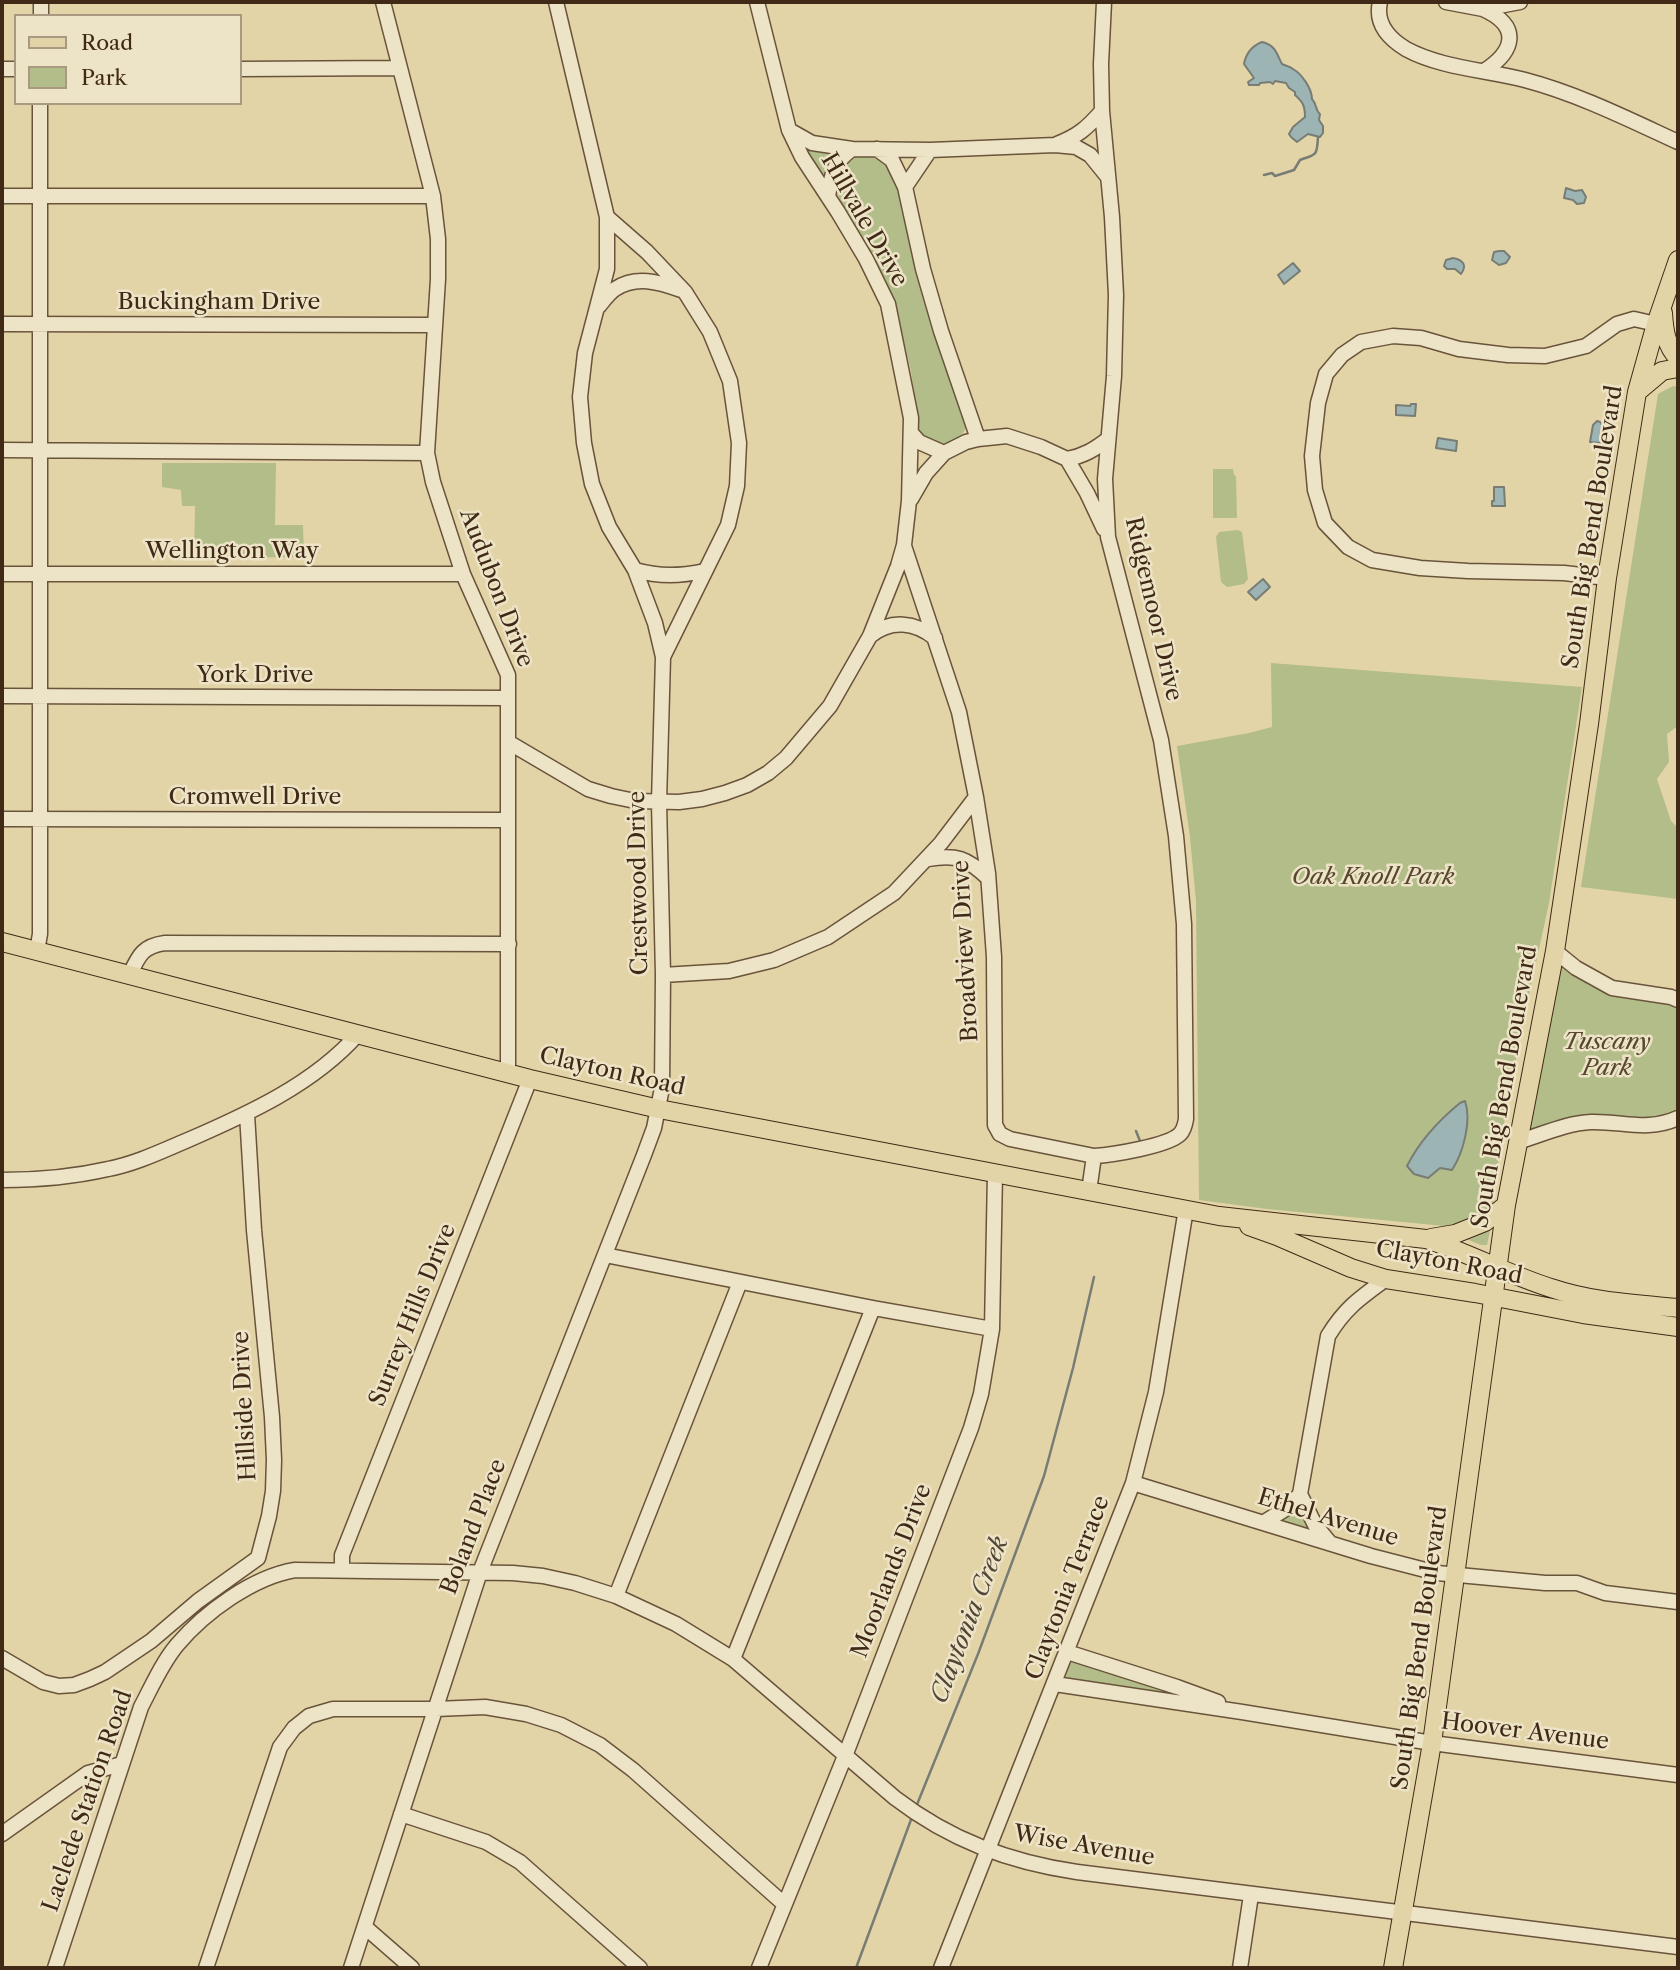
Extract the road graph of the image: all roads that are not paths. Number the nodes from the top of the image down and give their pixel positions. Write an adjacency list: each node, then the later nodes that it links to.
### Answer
1 (383, 2): 11 (street, Audubon Drive)
2 (556, 2): 29 (street, Crestwood Drive)
3 (757, 2): 17 (street, Hillvale Drive)
4 (1104, 2): 16 (street, Ridgemoor Drive)
5 (1380, 2): 13 (street)
6 (1446, 2): 8 (street)
7 (1520, 2): 8 (street); 9 (street)
8 (1483, 9): 9 (street)
9 (1509, 31): 10 (street)
10 (1508, 49): 13 (street); 14 (street)
11 (401, 68): 12 (street); 28 (street, Audubon Drive)
12 (242, 69)
13 (1484, 71): 14 (street)
14 (1526, 80): 18 (street)
15 (40, 105): 27 (street)
16 (1102, 111): 19 (street); 23 (street, Ridgemoor Drive)
17 (789, 130): 20 (street); 26 (street, Hillvale Drive)
18 (1678, 142)
19 (1055, 145): 22 (street); 23 (street)
20 (852, 149): 21 (street); 26 (street)
21 (877, 149): 22 (street); 24 (street, Hillvale Drive)
22 (930, 150): 24 (street)
23 (1107, 176): 44 (street, Ridgemoor Drive)
24 (905, 187): 43 (street, Hillvale Drive)
25 (2, 196): 27 (street)
26 (828, 196): 42 (street, Hillvale Drive)
27 (41, 197): 28 (street); 35 (street)
28 (433, 197): 37 (street, Audubon Drive)
29 (607, 217): 31 (street, Crestwood Drive); 33 (street, Crestwood Drive)
30 (1678, 260): 32 (main road, South Big Bend Boulevard)
31 (685, 292): 33 (street); 54 (street, Crestwood Drive)
32 (1663, 304): 36 (main road, South Big Bend Boulevard); 38 (main road)
33 (597, 308): 53 (street, Crestwood Drive)
34 (2, 324): 35 (street, Buckingham Drive)
35 (40, 324): 37 (street, Buckingham Drive); 46 (street)
36 (1656, 324): 39 (main road, South Big Bend Boulevard); 58 (street)
37 (435, 325): 47 (street, Audubon Drive)
38 (1678, 358)
39 (1645, 360): 40 (street); 41 (main road, South Big Bend Boulevard)
40 (1678, 366): 41 (main road)
41 (1637, 391): 58 (main road, South Big Bend Boulevard)
42 (911, 433): 48 (street); 50 (street, Hillvale Drive)
43 (978, 439): 48 (street); 49 (street)
44 (1108, 439): 49 (street); 51 (street, Ridgemoor Drive)
45 (2, 450): 46 (street)
46 (41, 450): 47 (street); 56 (street)
47 (426, 453): 57 (street, Audubon Drive)
48 (944, 453): 50 (street)
49 (1068, 459): 51 (street)
50 (909, 501): 52 (street, Hillvale Drive)
51 (1108, 537): 87 (street, Ridgemoor Drive)
52 (904, 545): 59 (street, Hillvale Drive); 60 (street, Broadview Drive)
53 (635, 570): 54 (street); 61 (street, Crestwood Drive)
54 (705, 571): 61 (street, Crestwood Drive)
55 (2, 574): 56 (street, Wellington Way)
56 (41, 574): 57 (street, Wellington Way); 63 (street)
57 (463, 574): 64 (street, Audubon Drive)
58 (1608, 578): 76 (main road, South Big Bend Boulevard)
59 (870, 636): 60 (street); 67 (street, Hillvale Drive)
60 (935, 638): 66 (street, Broadview Drive)
61 (663, 657): 67 (street, Crestwood Drive)
62 (2, 696): 63 (street, York Drive)
63 (41, 696): 64 (street, York Drive); 69 (street)
64 (508, 698): 65 (street, Audubon Drive)
65 (508, 742): 67 (street, Hillvale Drive); 70 (street, Audubon Drive)
66 (976, 797): 71 (street); 72 (street, Broadview Drive)
67 (659, 802): 78 (street, Crestwood Drive)
68 (2, 819): 69 (street, Cromwell Drive)
69 (40, 819): 70 (street, Cromwell Drive); 75 (street)
70 (508, 820): 74 (street, Audubon Drive)
71 (928, 859): 72 (street); 78 (street)
72 (988, 878): 87 (street, Broadview Drive)
73 (2, 942): 75 (main road, Clayton Road)
74 (509, 944): 77 (street); 81 (street, Audubon Drive)
75 (37, 951): 77 (main road, Clayton Road)
76 (1555, 951): 79 (street); 86 (main road, South Big Bend Boulevard)
77 (130, 974): 80 (main road, Clayton Road)
78 (663, 975): 83 (street, Crestwood Drive)
79 (1678, 1000)
80 (358, 1034): 81 (main road, Clayton Road); 84 (street)
81 (508, 1073): 82 (main road, Clayton Road)
82 (530, 1079): 83 (main road, Clayton Road); 108 (street, Surrey Hills Drive)
83 (659, 1109): 88 (main road, Clayton Road); 95 (street, Boland Place)
84 (247, 1114): 89 (street); 114 (street, Hillside Drive)
85 (1678, 1118): 86 (street)
86 (1517, 1142): 91 (main road, South Big Bend Boulevard)
87 (1094, 1156): 90 (street)
88 (995, 1173): 90 (main road, Clayton Road); 103 (street, Moorlands Drive)
89 (2, 1180)
90 (1090, 1191): 92 (main road, Clayton Road)
91 (1506, 1205): 94 (main road); 96 (main road, South Big Bend Boulevard)
92 (1186, 1209): 93 (main road, Clayton Road); 104 (street, Claytonia Terrace)
93 (1219, 1216): 94 (main road, Clayton Road); 97 (main road, Clayton Road)
94 (1426, 1239): 96 (main road, Clayton Road)
95 (605, 1255): 98 (street); 109 (street, Boland Place)
96 (1499, 1267): 99 (main road, South Big Bend Boulevard); 101 (main road, Clayton Road)
97 (1386, 1279): 99 (main road, Clayton Road); 105 (street)
98 (740, 1282): 100 (street); 111 (street)
99 (1495, 1297): 102 (main road, Clayton Road); 110 (main road, South Big Bend Boulevard)
100 (873, 1308): 103 (street); 115 (street)
101 (1678, 1308)
102 (1678, 1327)
103 (992, 1329): 120 (street, Moorlands Drive)
104 (1133, 1483): 106 (street, Ethel Avenue); 113 (street, Claytonia Terrace)
105 (1300, 1494): 106 (street); 107 (street)
106 (1263, 1523): 107 (street, Ethel Avenue)
107 (1331, 1544): 110 (street, Ethel Avenue)
108 (342, 1570): 109 (street, Laclede Station Road); 121 (street, Laclede Station Road)
109 (480, 1572): 111 (street, Wise Avenue); 117 (street, Boland Place)
110 (1456, 1574): 112 (street, Ethel Avenue); 119 (main road, South Big Bend Boulevard)
111 (616, 1596): 115 (street, Wise Avenue)
112 (1678, 1602)
113 (1067, 1652): 116 (street, Claytonia Terrace); 118 (street, Hoover Avenue)
114 (2, 1658)
115 (733, 1659): 120 (street, Wise Avenue)
116 (1055, 1684): 118 (street, Hoover Avenue); 125 (street, Claytonia Terrace)
117 (435, 1709): 123 (street, Boland Place); 127 (street); 132 (street)
118 (1242, 1712): 119 (street, Hoover Avenue)
119 (1432, 1744): 122 (street, Hoover Avenue); 128 (main road, South Big Bend Boulevard)
120 (845, 1756): 125 (street, Wise Avenue); 127 (street, Moorlands Drive)
121 (122, 1764): 124 (street); 131 (street, Laclede Station Road)
122 (1678, 1775)
123 (401, 1814): 129 (street, Boland Place); 135 (street)
124 (2, 1834)
125 (987, 1850): 126 (street, Wise Avenue); 137 (street, Claytonia Terrace)
126 (1251, 1895): 128 (street, Wise Avenue); 138 (street)
127 (784, 1904): 136 (street, Moorlands Drive)
128 (1403, 1913): 130 (street, Wise Avenue); 139 (main road, South Big Bend Boulevard)
129 (365, 1927): 133 (street, Boland Place); 134 (street)
130 (1678, 1947)
131 (55, 1968)
132 (206, 1968)
133 (351, 1968)
134 (412, 1968)
135 (640, 1968)
136 (759, 1968)
137 (941, 1968)
138 (1240, 1968)
139 (1393, 1968)

